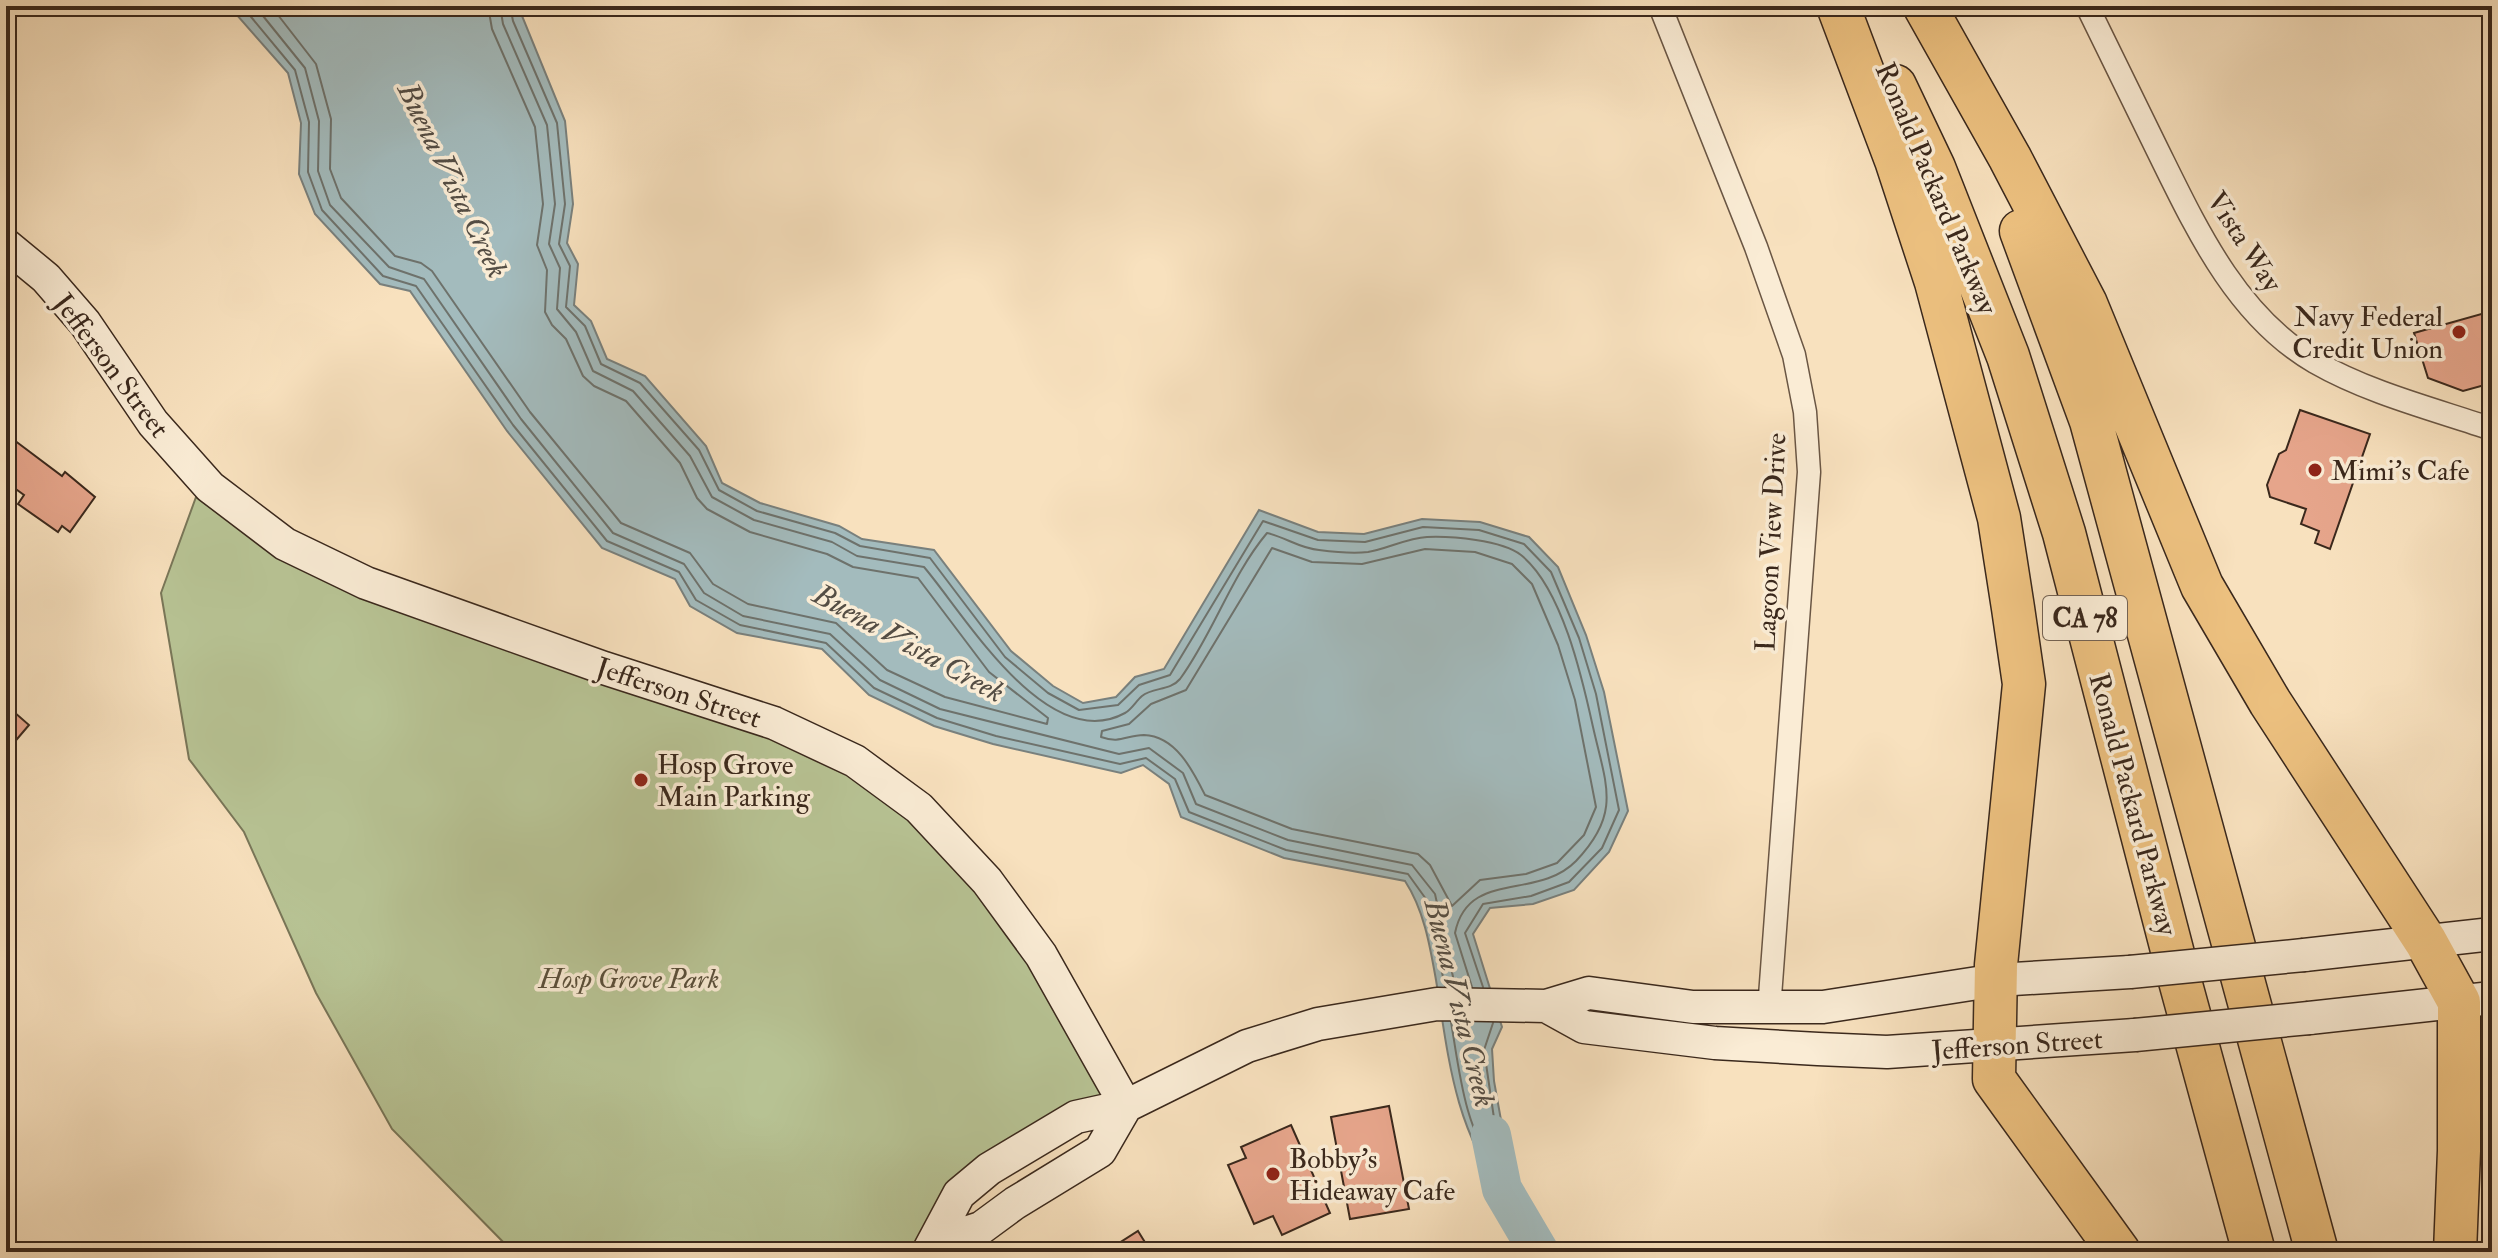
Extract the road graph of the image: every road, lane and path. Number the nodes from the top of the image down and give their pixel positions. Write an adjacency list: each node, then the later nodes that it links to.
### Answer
1 (1660, 6): 13 (street, Lagoon View Drive)
2 (1838, 6): 10 (highway)
3 (1854, 6): 18 (highway, Ronald Packard Parkway / CA 78)
4 (2087, 6): 7 (street, Vista Way)
5 (1924, 7): 9 (highway); 19 (highway, CA 78)
6 (6, 245): 15 (main road, Jefferson Street)
7 (2492, 429)
8 (2492, 934): 9 (main road, Jefferson Street)
9 (2426, 942): 10 (main road, Jefferson Street, bridge); 11 (highway)
10 (1997, 980): 13 (main road, Jefferson Street); 14 (highway)
11 (2476, 1000): 14 (main road, Jefferson Street, bridge); 20 (highway)
12 (1546, 1006): 13 (main road, Jefferson Street); 14 (main road, Jefferson Street); 15 (main road, Jefferson Street)
13 (1769, 1010)
14 (1998, 1045): 17 (highway)
15 (1126, 1106): 16 (main road); 16 (main road)
16 (931, 1248)
17 (2119, 1252)
18 (2254, 1252)
19 (2317, 1252)
20 (2455, 1252)

